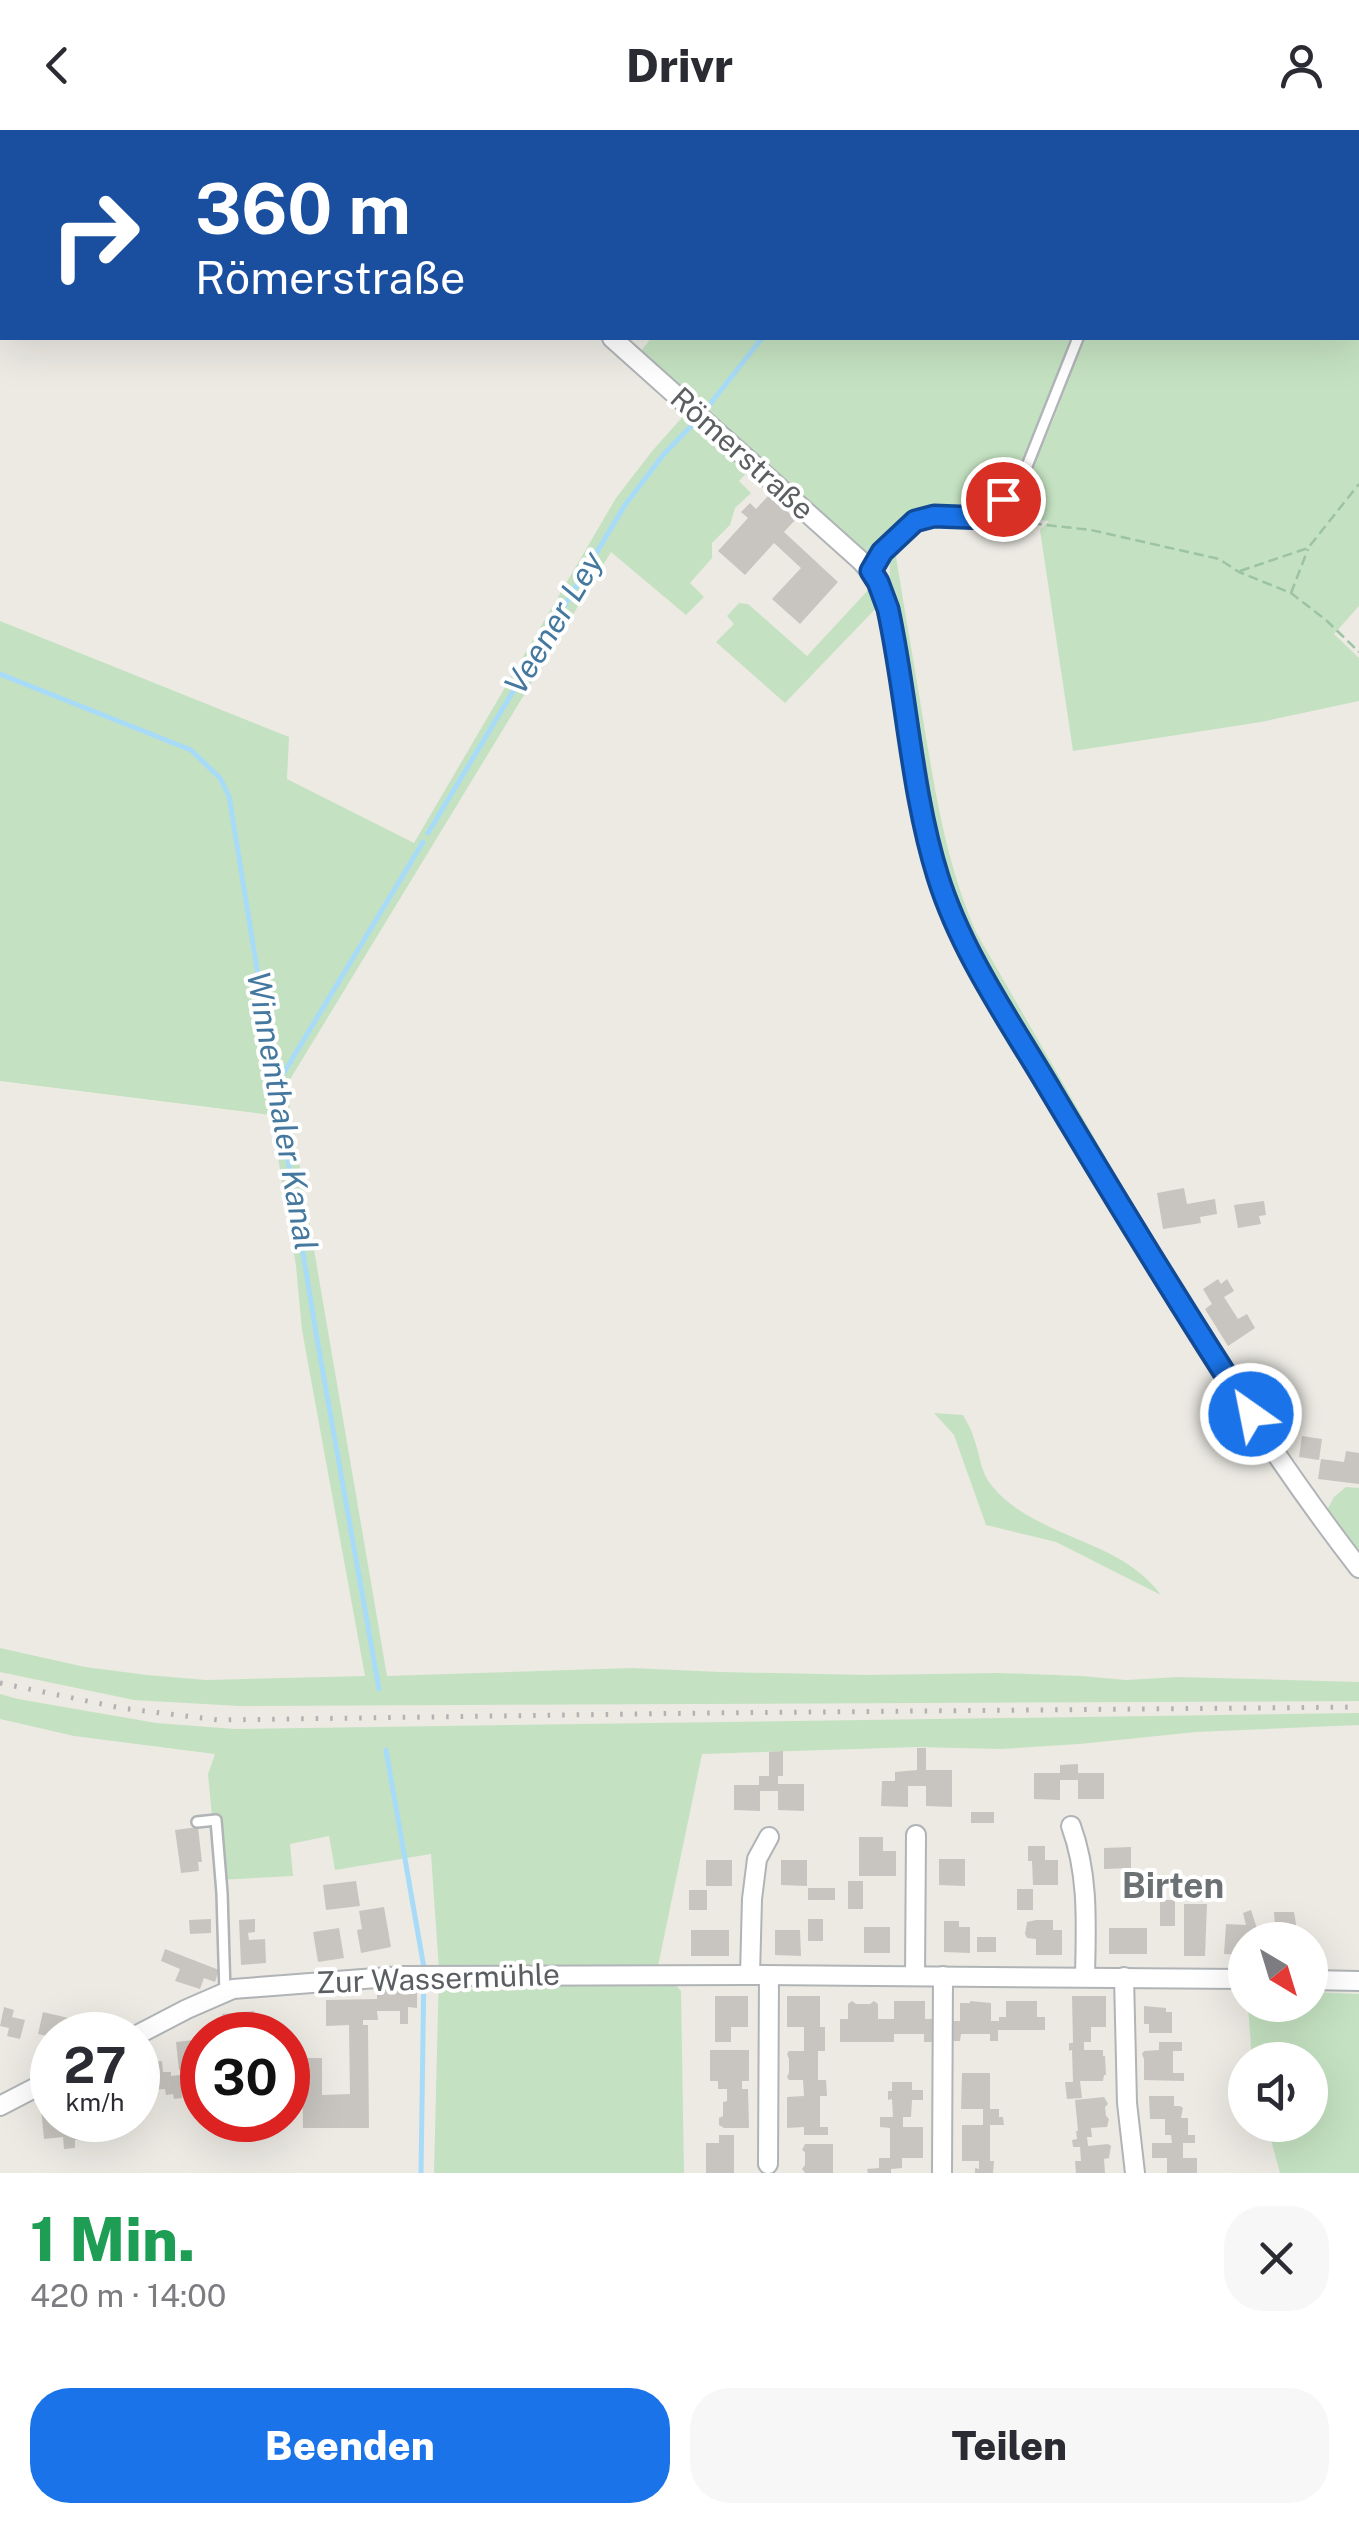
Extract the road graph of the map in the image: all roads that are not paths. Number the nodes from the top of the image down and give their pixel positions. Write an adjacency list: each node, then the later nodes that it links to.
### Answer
1 (614, 340): 3 (street, Römerstraße)
2 (1077, 340): 3 (lane)
3 (871, 571): 4 (street, Römerstraße)
4 (1359, 1568)
5 (196, 1822): 17 (lane)
6 (1072, 1826): 12 (street)
7 (916, 1835): 10 (street)
8 (769, 1837): 9 (street)
9 (759, 1975): 10 (street, Zur Wassermühle); 17 (street, Zur Wassermühle); 21 (street)
10 (916, 1976): 11 (street, Zur Wassermühle)
11 (943, 1976): 12 (street, Zur Wassermühle); 22 (street)
12 (1085, 1976): 13 (street, Zur Wassermühle)
13 (1124, 1977): 14 (street, Zur Wassermühle); 23 (street)
14 (1228, 1979)
15 (1328, 1980): 16 (street)
16 (1359, 1981)
17 (225, 1993): 18 (street, Zur Wassermühle)
18 (160, 2024)
19 (30, 2090): 20 (street)
20 (0, 2106)
21 (768, 2164)
22 (942, 2173)
23 (1135, 2173)

